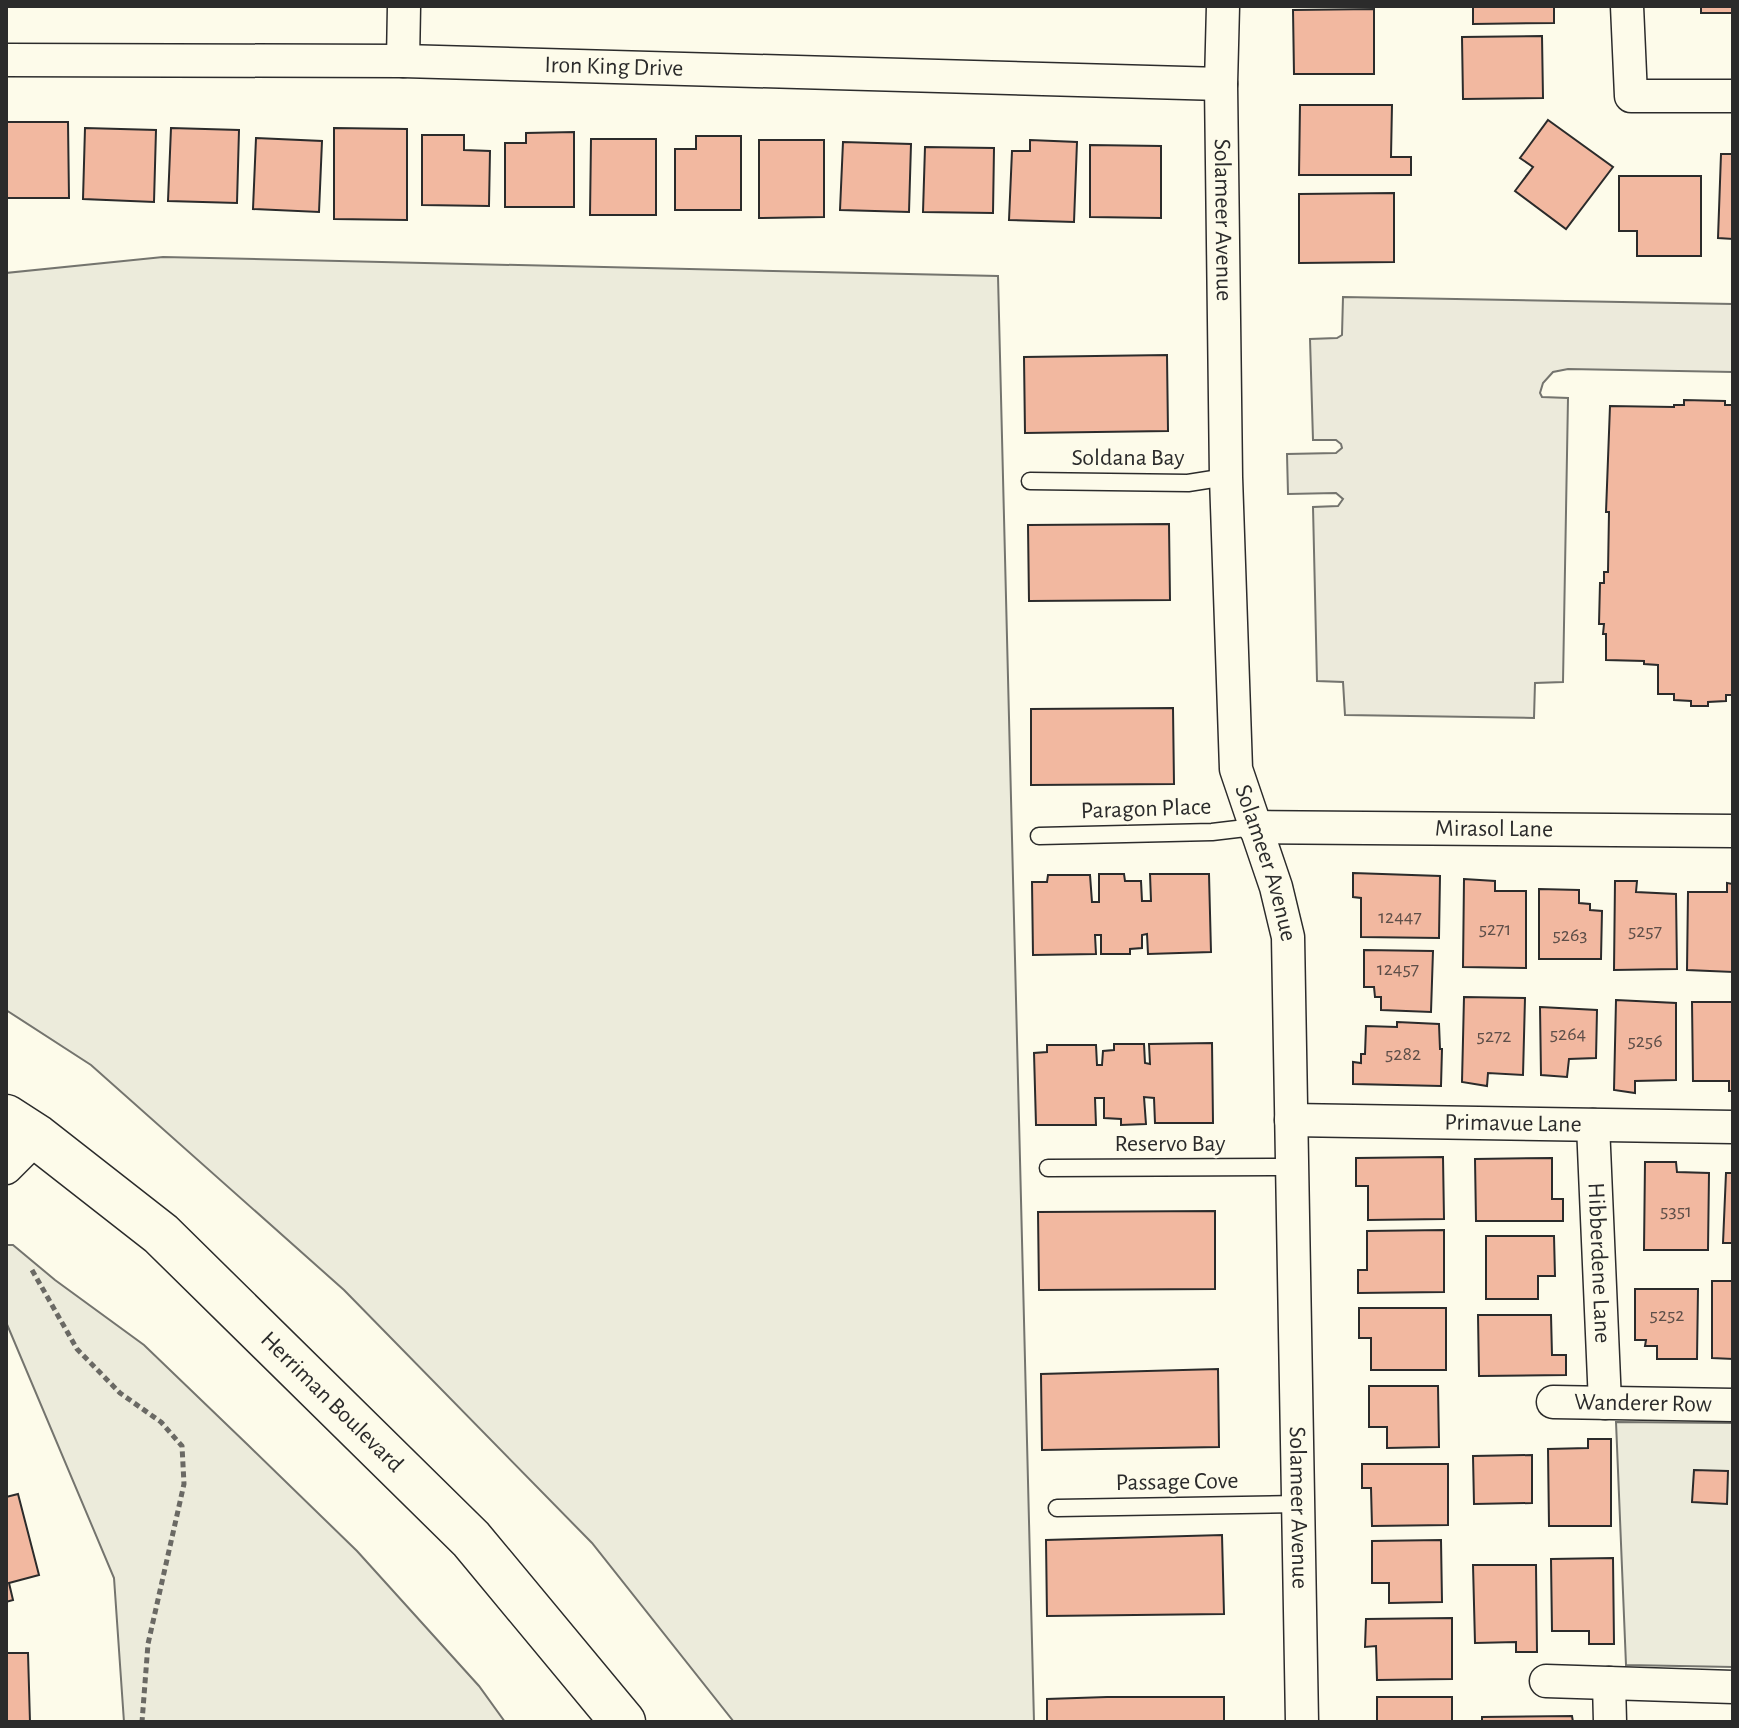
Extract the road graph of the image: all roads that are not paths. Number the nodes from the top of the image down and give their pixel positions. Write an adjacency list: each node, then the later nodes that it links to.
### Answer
1 (404, 6): 5 (street)
2 (1223, 6): 6 (street, Solameer Avenue)
3 (1627, 6): 7 (street)
4 (6, 60): 5 (street, Iron King Drive)
5 (403, 61): 6 (street, Iron King Drive)
6 (1221, 84): 8 (street, Solameer Avenue)
7 (1733, 96)
8 (1226, 477): 9 (lane, Soldana Bay); 10 (street, Solameer Avenue)
9 (1030, 481)
10 (1254, 827): 11 (street, Mirasol Lane); 12 (lane, Paragon Place); 13 (street, Solameer Avenue)
11 (1733, 831)
12 (1039, 836)
13 (1291, 1120): 14 (street, Primavue Lane); 17 (street, Solameer Avenue)
14 (1593, 1125): 16 (street, Primavue Lane); 21 (street, Hibberdene Lane)
15 (21, 1127): 18 (street); 28 (main road, Herriman Boulevard)
16 (1733, 1127)
17 (1293, 1167): 19 (lane, Reservo Bay); 23 (street, Solameer Avenue)
18 (6, 1168)
19 (1048, 1168)
20 (1553, 1402): 21 (street, Wanderer Row)
21 (1605, 1403): 22 (street, Wanderer Row)
22 (1733, 1405)
23 (1298, 1504): 24 (lane, Passage Cove); 29 (street, Solameer Avenue)
24 (1057, 1508)
25 (1546, 1681): 26 (street)
26 (1609, 1683): 27 (street); 30 (street)
27 (1733, 1687)
28 (623, 1722)
29 (1302, 1722)
30 (1610, 1722)

